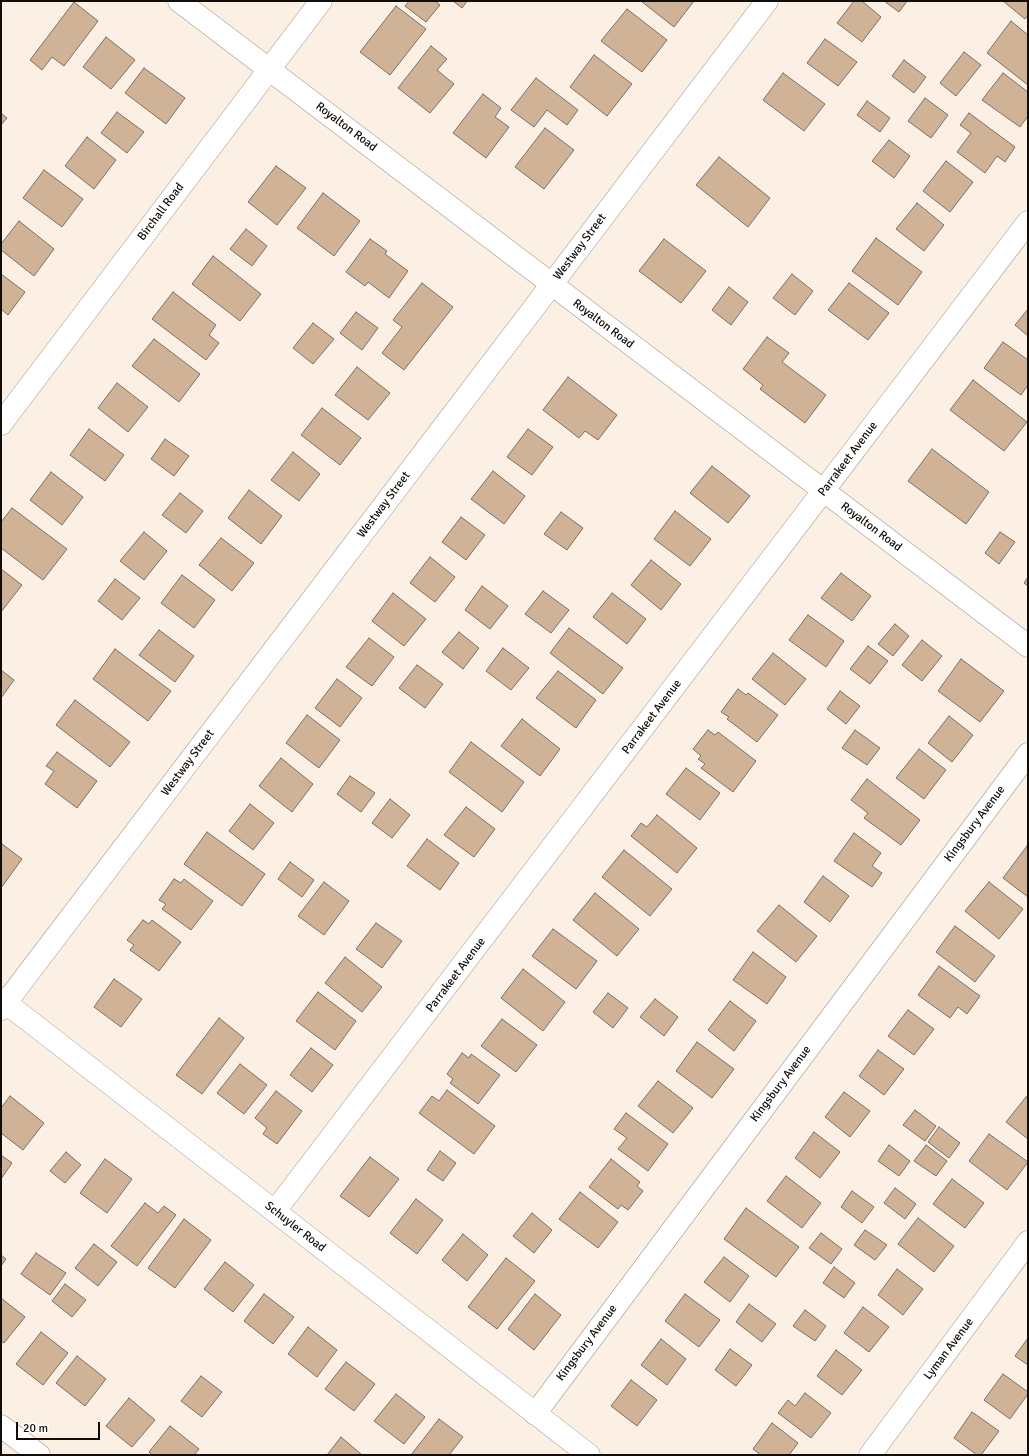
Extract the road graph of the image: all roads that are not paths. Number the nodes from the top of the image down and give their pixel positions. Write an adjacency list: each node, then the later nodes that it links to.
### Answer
1 (179, 1): 4 (street, Royalton Road)
2 (321, 1): 4 (street, Birchall Road)
3 (767, 1): 6 (street, Westway Street)
4 (269, 69): 6 (street, Royalton Road); 7 (street, Birchall Road)
5 (1028, 222): 8 (street, Parrakeet Avenue)
6 (552, 284): 8 (street, Royalton Road); 11 (street, Westway Street)
7 (1, 424)
8 (824, 491): 9 (street, Royalton Road); 12 (street, Parrakeet Avenue)
9 (1028, 646)
10 (1028, 754): 14 (street, Kingsbury Avenue)
11 (3, 1004): 12 (street, Schuyler Road)
12 (276, 1211): 14 (street, Schuyler Road)
13 (1028, 1242): 18 (street, Lyman Avenue)
14 (535, 1414): 17 (street, Schuyler Road)
15 (1, 1426): 16 (street)
16 (39, 1455)
17 (589, 1455)
18 (870, 1455)

